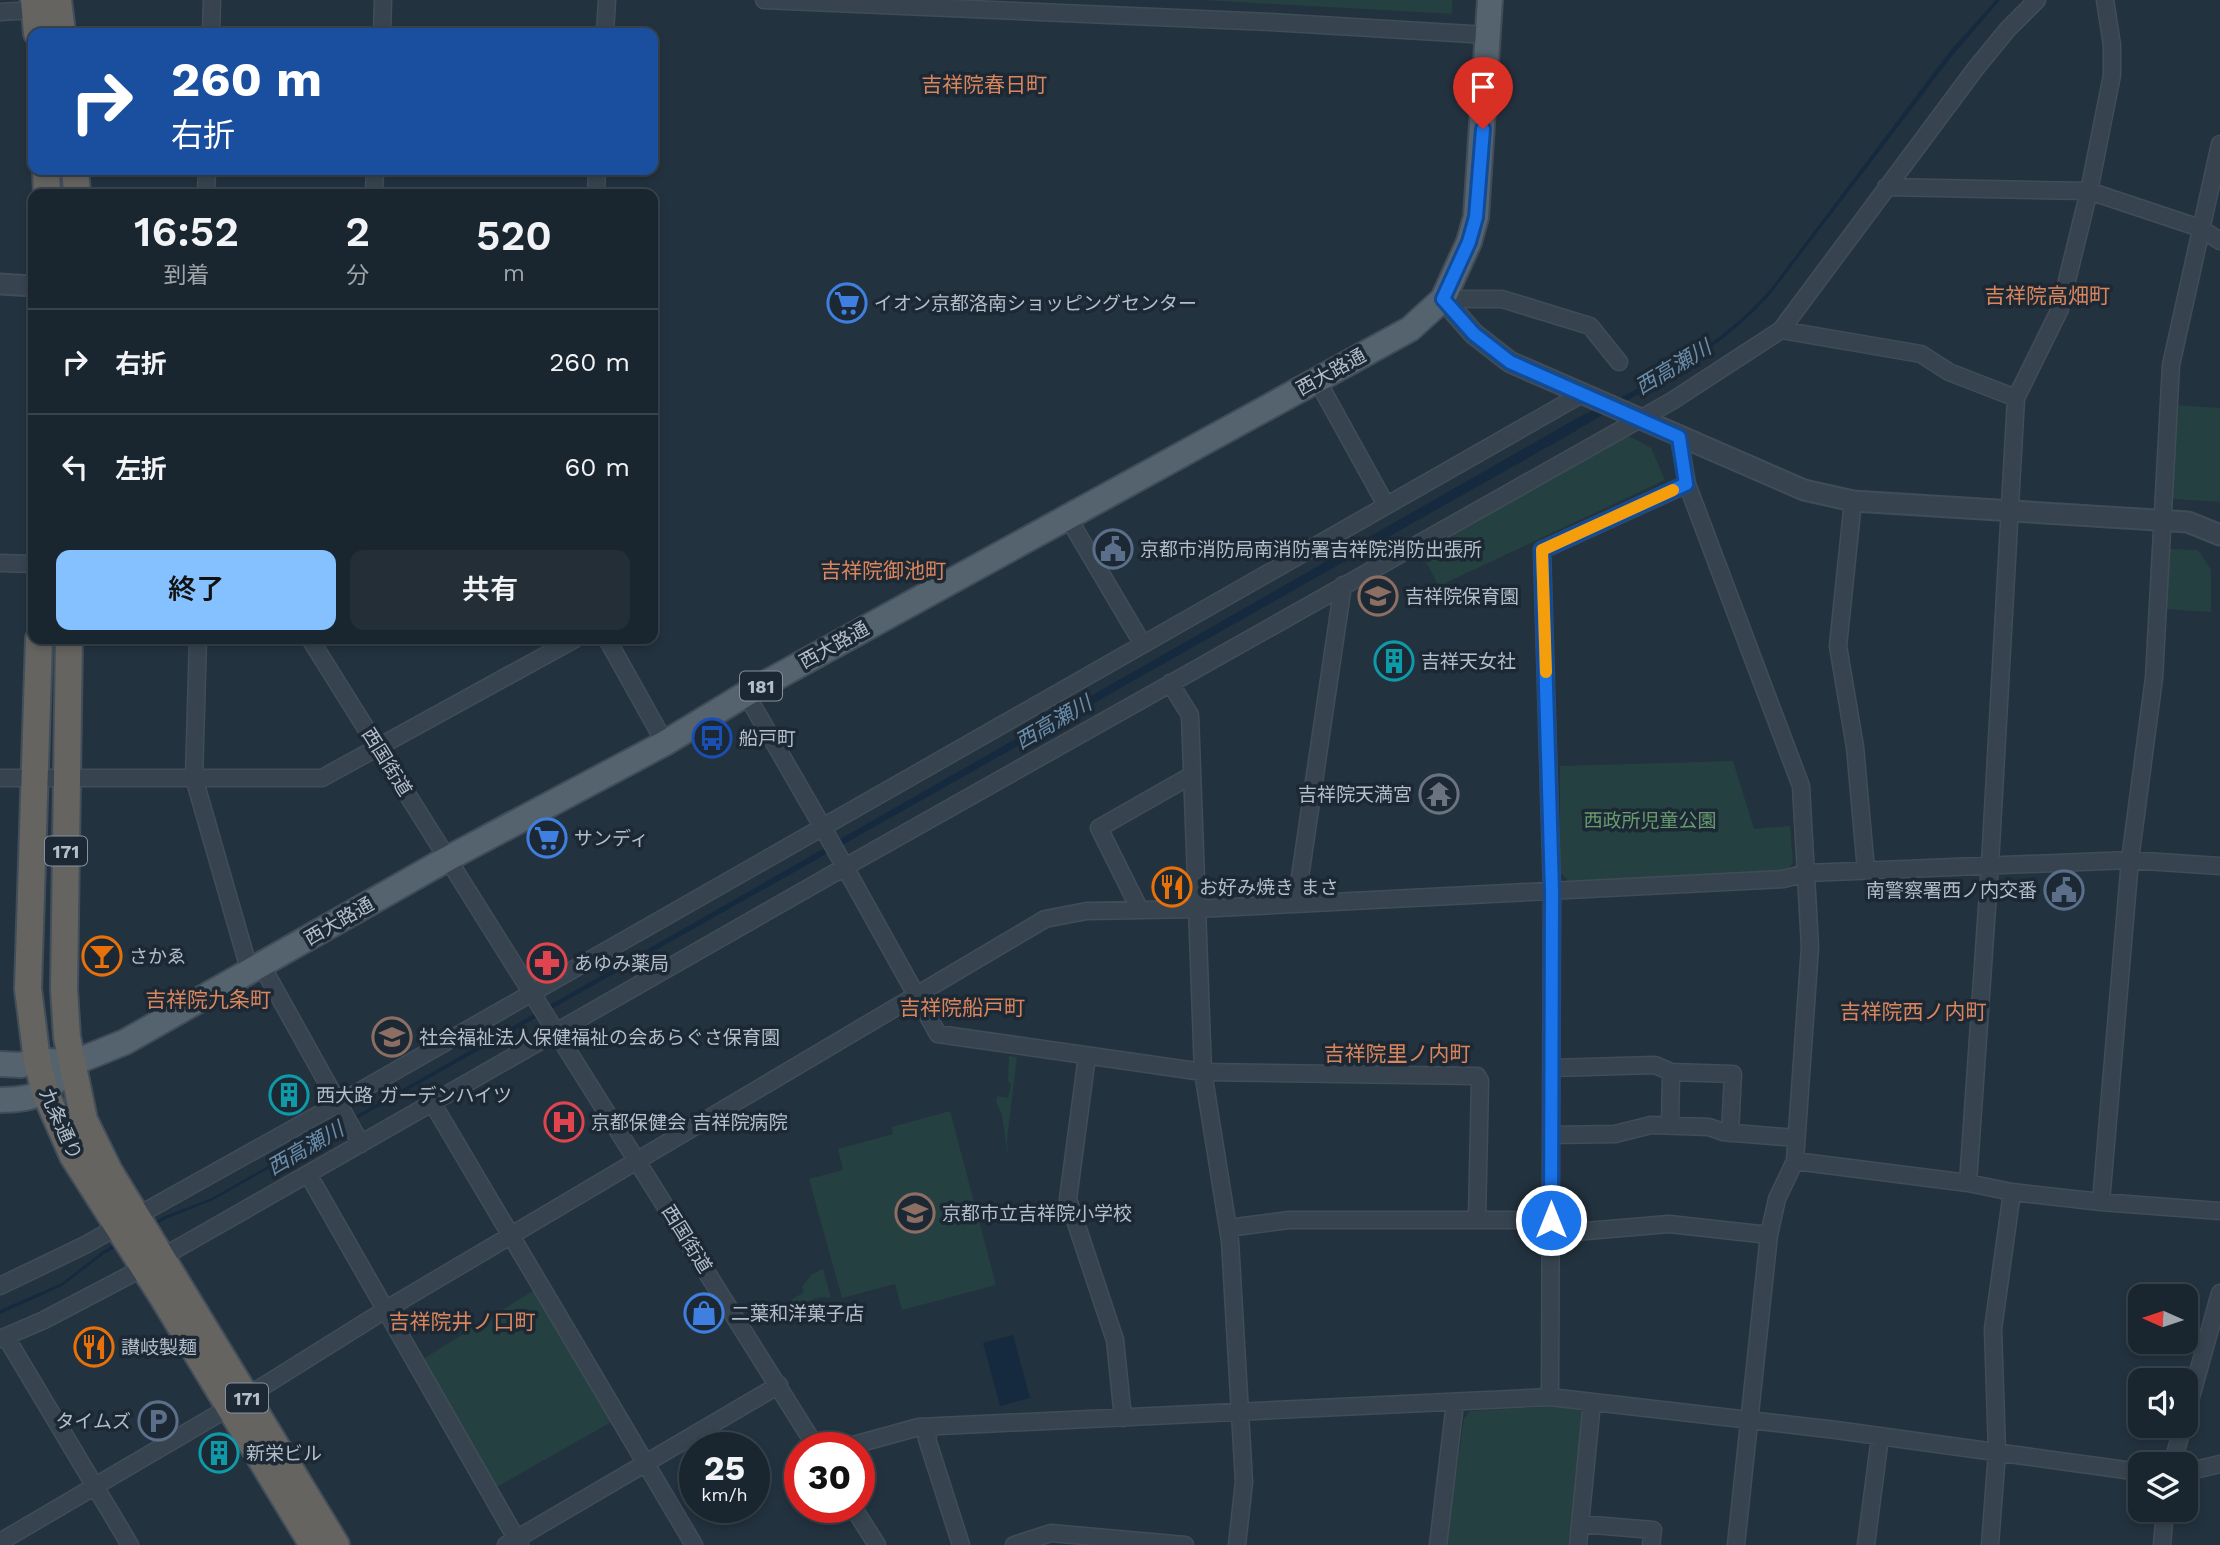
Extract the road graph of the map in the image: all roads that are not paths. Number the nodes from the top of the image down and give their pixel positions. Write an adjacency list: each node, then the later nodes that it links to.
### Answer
1 (212, 0): 13 (street)
2 (383, 0): 14 (street)
3 (607, 0): 15 (street)
4 (764, 0): 8 (street)
5 (1490, 0): 16 (main road, 181)
6 (2037, 0): 18 (street)
7 (2105, 0): 19 (street)
8 (820, 2): 9 (street)
9 (925, 4): 16 (street)
10 (42, 9): 11 (street); 12 (highway)
11 (0, 12)
12 (58, 28)
13 (211, 28)
14 (382, 28)
15 (605, 28)
16 (1488, 35): 24 (main road, 181)
17 (2220, 144): 20 (street)
18 (1886, 187): 19 (street); 25 (street)
19 (2090, 191): 20 (street); 29 (street)
20 (2200, 228): 21 (street); 37 (street)
21 (2220, 241)
22 (0, 284): 23 (street)
23 (28, 286)
24 (1443, 299): 26 (street); 27 (main road, 西大路通 / 181); 28 (street)
25 (1781, 330): 29 (street); 30 (street)
26 (1619, 362)
27 (1317, 380): 34 (street); 36 (main road, 西大路通 / 181)
28 (1585, 395): 30 (street); 34 (street)
29 (2016, 398): 35 (street)
30 (1635, 417): 31 (street); 43 (street)
31 (1679, 437): 32 (street); 33 (street)
32 (1686, 484): 67 (street); 68 (street)
33 (1853, 501): 35 (street); 66 (street)
34 (1387, 505): 44 (street)
35 (2011, 510): 37 (street); 63 (street)
36 (1067, 516): 44 (street); 52 (main road, 西大路通 / 181)
37 (2162, 520): 39 (street); 62 (street)
38 (2220, 520): 39 (street)
39 (2196, 524): 40 (street)
40 (2220, 535)
41 (0, 563): 42 (street)
42 (28, 564)
43 (1343, 585): 51 (street); 69 (street)
44 (1142, 643): 60 (street)
45 (39, 644): 58 (highway, 九条通り / 171)
46 (69, 644): 59 (highway, 九条通り / 171)
47 (198, 644): 57 (street)
48 (313, 644): 54 (street, 西国街道)
49 (566, 644): 54 (street)
50 (610, 644): 53 (street)
51 (1170, 683): 55 (street); 65 (street)
52 (746, 694): 53 (main road, 西大路通 / 181); 60 (street)
53 (665, 743): 61 (main road, 西大路通 / 181)
54 (377, 747): 57 (street); 61 (street, 西国街道)
55 (1192, 775): 70 (street); 71 (street)
56 (0, 778): 58 (street)
57 (194, 778): 59 (street); 72 (street)
58 (36, 779): 59 (street); 77 (highway, 九条通り / 171)
59 (68, 779): 78 (highway, 九条通り / 171)
60 (822, 826): 65 (street); 73 (street)
61 (447, 859): 72 (main road, 西大路通 / 181); 73 (street, 西国街道)
62 (2130, 860): 63 (street); 64 (street); 97 (street)
63 (1990, 864): 66 (street); 95 (street)
64 (2220, 866)
65 (845, 867): 74 (street); 75 (street)
66 (1866, 870): 67 (street)
67 (1808, 873): 68 (street); 90 (street)
68 (1552, 891): 69 (street); 80 (street)
69 (1296, 904): 70 (street)
70 (1196, 909): 71 (street); 81 (street)
71 (1140, 910): 74 (street)
72 (256, 969): 78 (main road, 西大路通 / 181); 85 (street)
73 (533, 993): 75 (street, 西国街道); 85 (street)
74 (917, 996): 76 (street); 92 (street)
75 (555, 1029): 86 (street); 92 (street, 西国街道)
76 (1087, 1056): 81 (street); 117 (street)
77 (37, 1060): 78 (main road, 西大路通 / 181); 79 (main road, 西大路通 / 181); 83 (highway, 九条通り / 171)
78 (73, 1063): 83 (main road, 西大路通 / 181); 100 (highway, 九条通り / 171)
79 (0, 1064)
80 (1552, 1068): 82 (street); 89 (street)
81 (1203, 1072): 99 (street); 102 (street)
82 (1671, 1072): 87 (street); 88 (street)
83 (45, 1092): 84 (main road); 100 (highway, 九条通り / 171)
84 (0, 1100)
85 (339, 1103): 91 (street); 100 (street)
86 (433, 1104): 91 (street); 104 (street)
87 (1670, 1125): 88 (street); 89 (street)
88 (1730, 1133): 90 (street)
89 (1551, 1135): 101 (street)
90 (1796, 1138): 93 (street)
91 (361, 1144): 94 (street)
92 (638, 1161): 104 (street); 111 (street, 西国街道)
93 (1795, 1161): 95 (street); 103 (street)
94 (308, 1174): 105 (street); 108 (street)
95 (1968, 1184): 96 (street)
96 (2012, 1192): 97 (street); 123 (street)
97 (2101, 1202): 98 (street)
98 (2220, 1211)
99 (1477, 1219): 101 (street); 102 (street)
100 (129, 1224): 105 (highway, 九条通り / 171); 106 (street)
101 (1551, 1227): 103 (street); 112 (street)
102 (1228, 1228): 116 (street)
103 (1769, 1235): 118 (street)
104 (511, 1236): 108 (street); 124 (street)
105 (151, 1260): 109 (street); 113 (highway, 九条通り / 171)
106 (0, 1286)
107 (2220, 1293): 110 (street)
108 (385, 1310): 113 (street); 133 (street)
109 (3, 1338): 128 (street)
110 (2198, 1372)
111 (779, 1385): 120 (street, 西国街道); 124 (street)
112 (1550, 1397): 114 (street); 115 (street)
113 (238, 1402): 128 (street); 135 (highway, 九条通り / 171); 136 (highway, 九条通り / 171)
114 (1592, 1402): 118 (street); 131 (street)
115 (1455, 1403): 116 (street); 143 (street)
116 (1240, 1413): 117 (street); 142 (street)
117 (1123, 1418): 119 (street)
118 (1750, 1419): 121 (street); 146 (street)
119 (930, 1427): 122 (street); 139 (street)
120 (807, 1432)
121 (1880, 1437): 123 (street); 147 (street)
122 (875, 1439)
123 (1997, 1452): 127 (street); 148 (street)
124 (645, 1463): 133 (street); 137 (street)
125 (2220, 1464): 126 (street)
126 (2198, 1469)
127 (2128, 1470)
128 (95, 1486): 132 (street); 134 (street)
129 (2164, 1522): 149 (street)
130 (863, 1523): 138 (street)
131 (1581, 1524): 144 (street); 145 (street)
132 (0, 1542)
133 (514, 1543)
134 (130, 1545)
135 (313, 1545)
136 (336, 1545)
137 (694, 1545)
138 (877, 1545)
139 (961, 1545)
140 (1014, 1545): 141 (street)
141 (1185, 1545)
142 (1237, 1545)
143 (1438, 1545)
144 (1578, 1545)
145 (1651, 1545)
146 (1736, 1545)
147 (1866, 1545)
148 (1990, 1545)
149 (2162, 1545)

